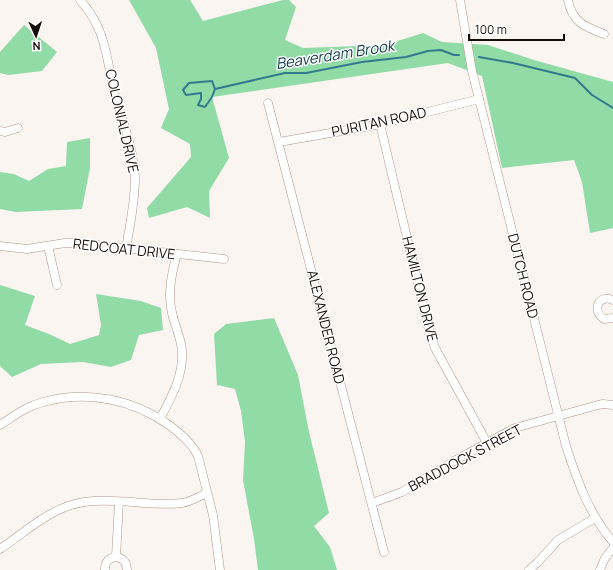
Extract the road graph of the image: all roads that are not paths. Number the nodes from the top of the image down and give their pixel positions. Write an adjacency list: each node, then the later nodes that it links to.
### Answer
1 (80, 0): 13 (street, COLONIAL DRIVE)
2 (460, 0): 5 (street, DUTCH ROAD)
3 (568, 0): 4 (street)
4 (604, 34)
5 (479, 99): 7 (street, PURITAN ROAD); 20 (street, DUTCH ROAD)
6 (268, 103): 10 (street, ALEXANDER ROAD)
7 (380, 124): 10 (street, PURITAN ROAD); 23 (street, HAMILTON DRIVE)
8 (18, 128): 9 (street)
9 (0, 131)
10 (279, 142): 26 (street, ALEXANDER ROAD)
11 (0, 246): 12 (street, REDCOAT DRIVE)
12 (48, 246): 13 (street, REDCOAT DRIVE); 16 (street)
13 (126, 248): 14 (street, REDCOAT DRIVE)
14 (177, 254): 15 (street, REDCOAT DRIVE); 21 (street)
15 (224, 259)
16 (57, 286)
17 (613, 300): 18 (street)
18 (613, 318)
19 (613, 405): 20 (street, BRADDOCK STREET)
20 (559, 416): 23 (street, BRADDOCK STREET); 27 (street, DUTCH ROAD)
21 (160, 418): 22 (street); 24 (street)
22 (0, 424)
23 (487, 443): 26 (street, BRADDOCK STREET)
24 (208, 493): 25 (street); 35 (street)
25 (119, 502): 30 (street); 32 (street)
26 (372, 502): 31 (street, ALEXANDER ROAD)
27 (595, 518): 28 (street, DUTCH ROAD); 36 (street)
28 (613, 542)
29 (613, 548): 37 (street)
30 (0, 549)
31 (384, 552)
32 (116, 557): 33 (street); 34 (street)
33 (105, 570)
34 (128, 570)
35 (220, 570)
36 (529, 570)
37 (600, 570)

